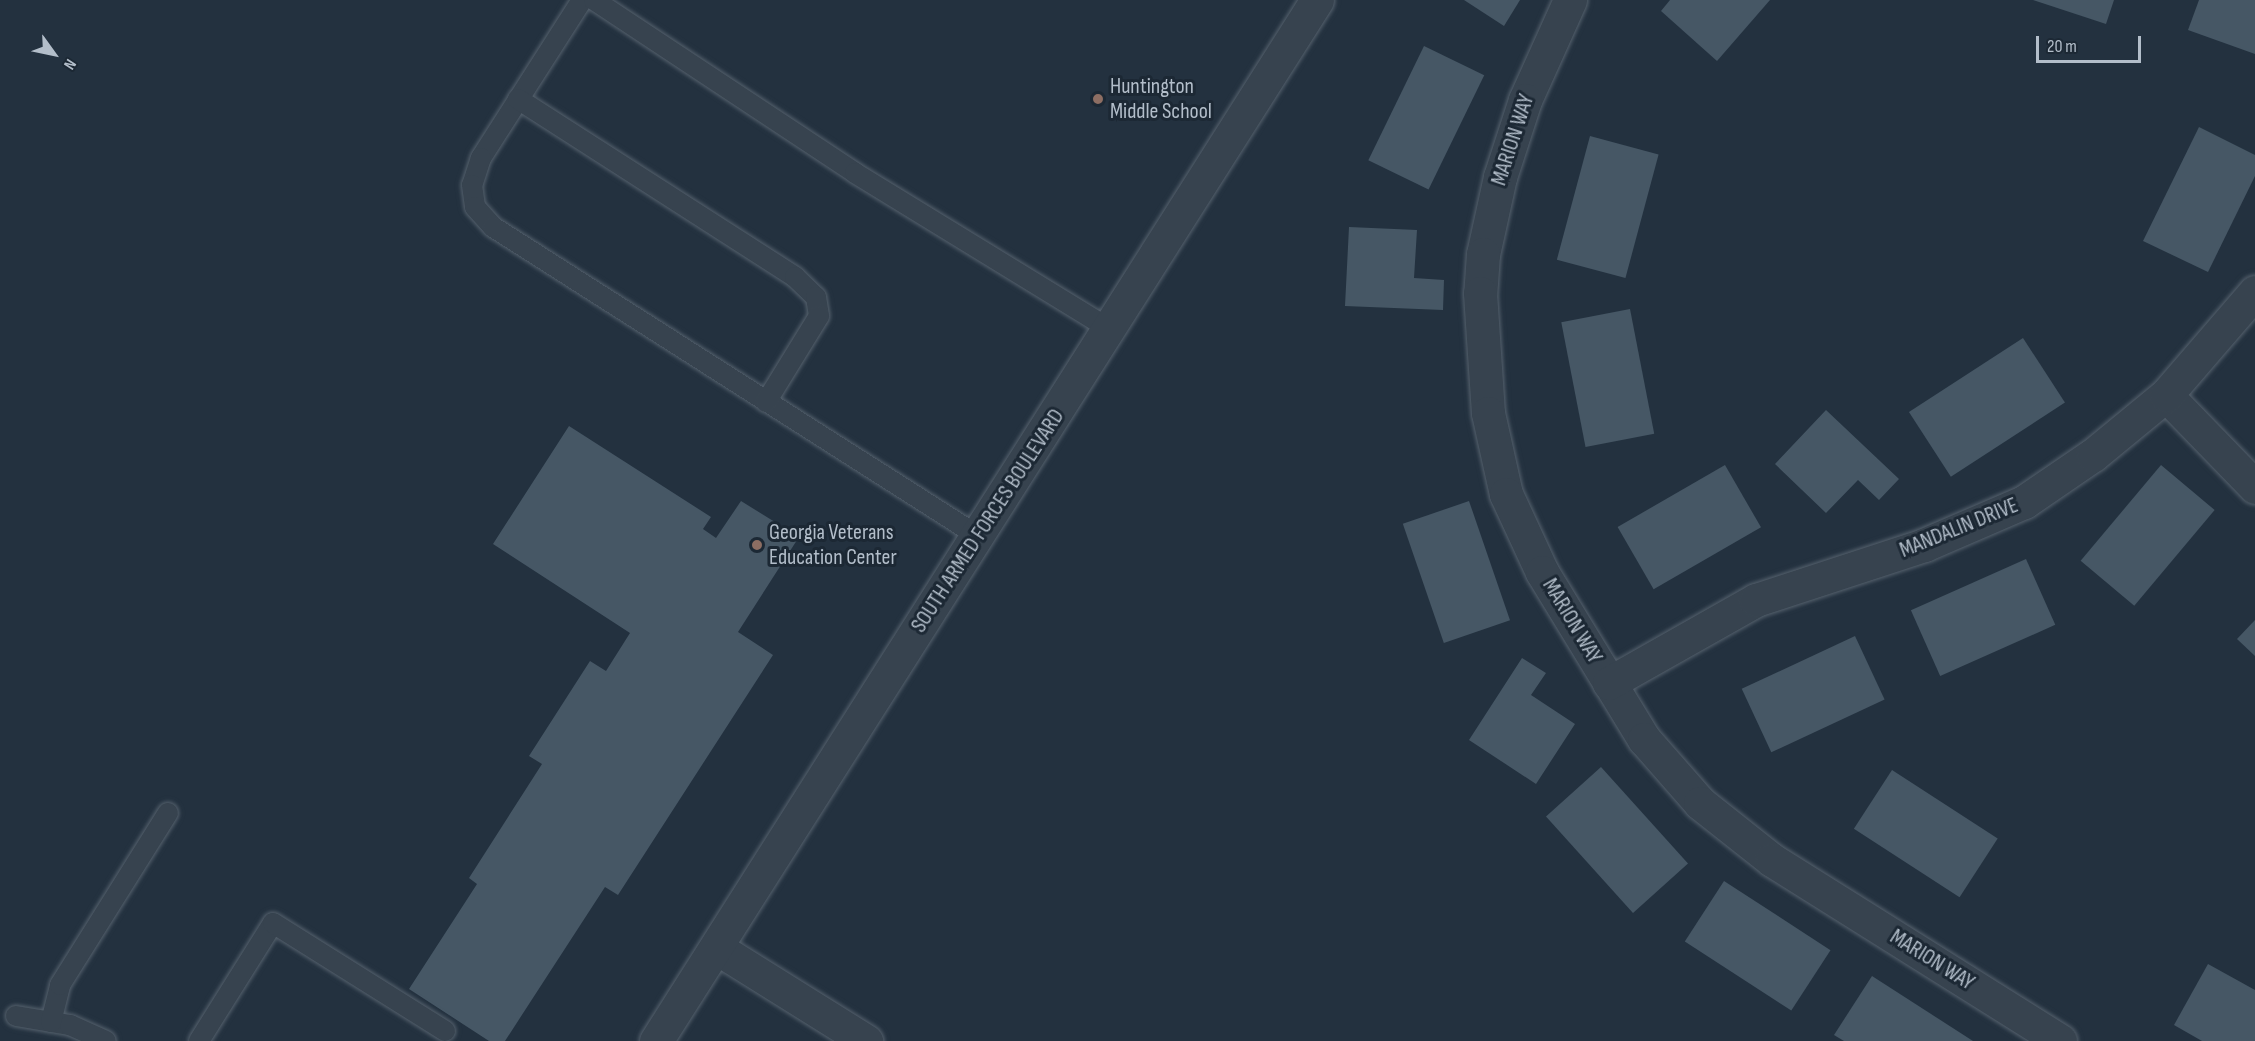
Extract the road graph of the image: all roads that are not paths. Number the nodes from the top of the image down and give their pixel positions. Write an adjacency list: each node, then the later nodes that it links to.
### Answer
1 (582, 0): 5 (lane)
2 (594, 0): 7 (lane)
3 (1317, 0): 7 (street, SOUTH ARMED FORCES BOULEVARD)
4 (1570, 0): 12 (street, MARION WAY)
5 (518, 99): 9 (lane); 9 (lane)
6 (2255, 292): 8 (street, MANDALIN DRIVE)
7 (1110, 329): 11 (street, SOUTH ARMED FORCES BOULEVARD)
8 (2166, 395): 10 (street); 12 (street, MANDALIN DRIVE)
9 (766, 402): 11 (lane)
10 (2255, 487)
11 (978, 536): 14 (street, SOUTH ARMED FORCES BOULEVARD)
12 (1609, 683): 22 (street, MARION WAY)
13 (168, 813): 16 (lane)
14 (717, 948): 20 (street, SOUTH ARMED FORCES BOULEVARD); 21 (street)
15 (16, 1016): 16 (lane)
16 (51, 1022): 18 (lane)
17 (448, 1038): 19 (lane)
18 (106, 1041)
19 (199, 1041)
20 (656, 1041)
21 (866, 1041)
22 (2060, 1041)

